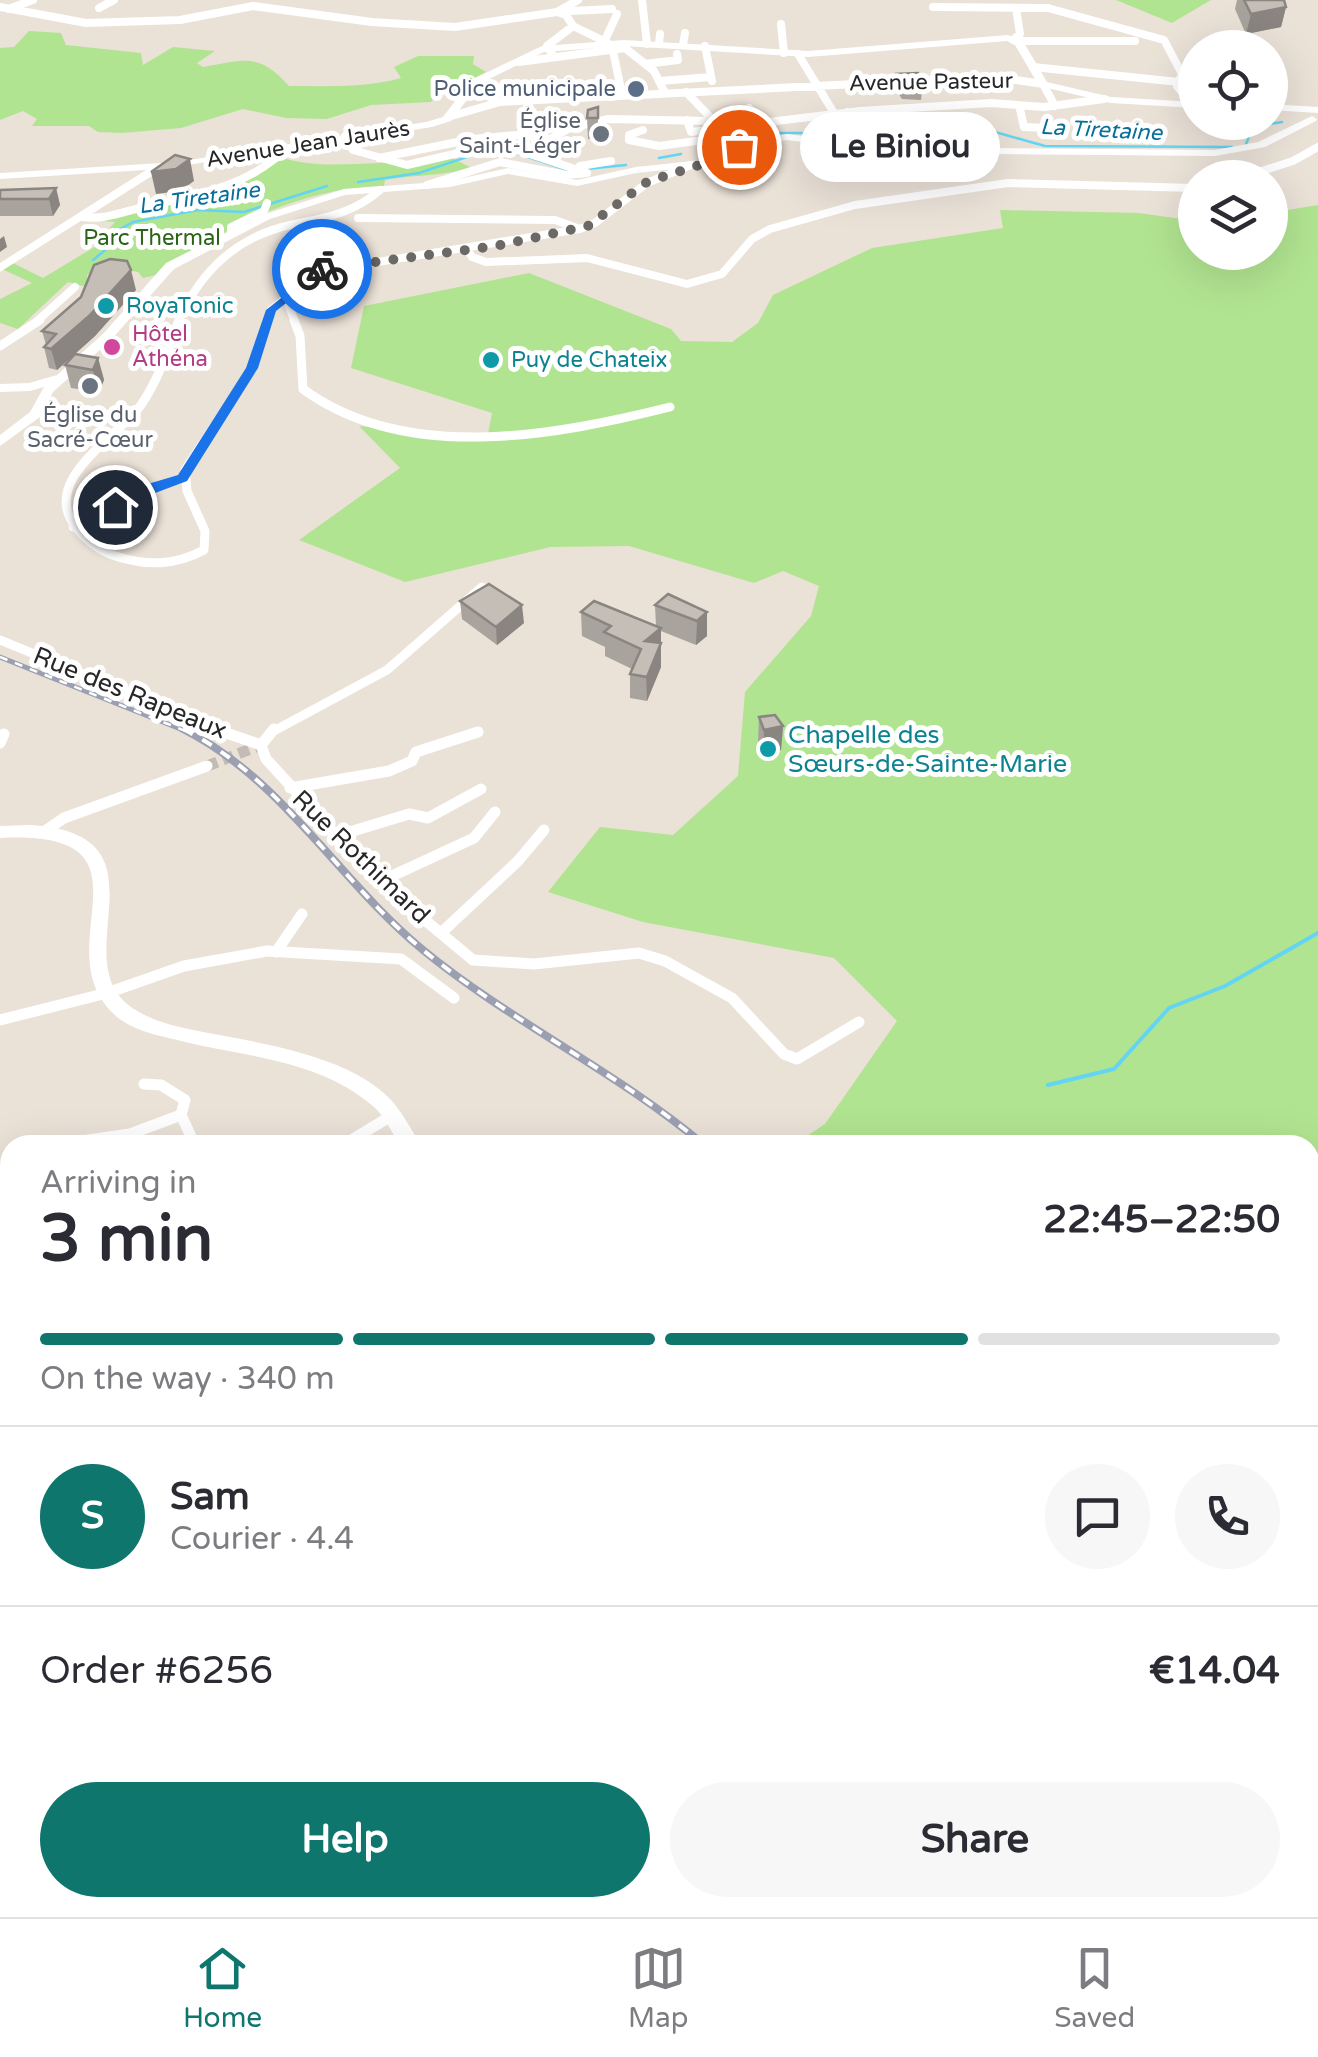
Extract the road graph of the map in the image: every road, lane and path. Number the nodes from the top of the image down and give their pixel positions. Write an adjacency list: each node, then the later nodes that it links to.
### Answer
1 (33, 0): 9 (street)
2 (114, 0): 6 (street)
3 (578, 0): 8 (street)
4 (642, 0): 15 (street)
5 (933, 7): 7 (street)
6 (99, 8)
7 (1016, 8): 12 (street); 24 (street)
8 (564, 9): 9 (street); 11 (street); 14 (street)
9 (2, 10)
10 (781, 24): 20 (street)
11 (573, 26): 14 (street); 19 (street)
12 (1014, 40): 13 (street); 21 (main road); 25 (main road)
13 (1135, 41)
14 (609, 44): 17 (main road); 19 (main road); 34 (street)
15 (647, 44): 16 (main road); 17 (main road)
16 (682, 44): 18 (main road); 23 (street)
17 (624, 45): 23 (street)
18 (705, 46): 20 (main road); 26 (street)
19 (546, 52): 22 (main road); 22 (street)
20 (784, 53): 21 (main road)
21 (798, 54): 30 (street)
22 (519, 62): 44 (main road)
23 (645, 64): 27 (street)
24 (1178, 66)
25 (1033, 68): 28 (street); 29 (main road)
26 (711, 78): 27 (street); 31 (street)
27 (660, 80): 33 (street)
28 (1178, 82)
29 (1044, 84): 30 (street, Avenue Pasteur); 36 (main road, Avenue Pasteur); 39 (street)
30 (816, 85): 31 (street, Avenue Pasteur); 43 (street)
31 (714, 90): 32 (street, Avenue Pasteur)
32 (686, 92): 33 (street, Avenue Pasteur); 51 (street)
33 (665, 93): 34 (street, Avenue Pasteur)
34 (622, 94): 35 (street, Avenue Pasteur)
35 (610, 95): 44 (street, Avenue Pasteur); 46 (street)
36 (1104, 99): 37 (main road, Avenue Pasteur); 39 (street)
37 (1178, 104)
38 (1019, 105): 39 (street); 42 (street); 52 (street)
39 (1055, 106)
40 (1288, 107): 45 (main road)
41 (749, 108): 50 (street)
42 (847, 112): 43 (street); 49 (street)
43 (834, 113): 50 (street)
44 (448, 117): 55 (main road, Avenue Jean Jaurès)
45 (1316, 117): 59 (main road)
46 (612, 118): 47 (street); 63 (street)
47 (644, 118): 48 (street); 53 (street)
48 (687, 120): 51 (street); 54 (street)
49 (869, 122)
50 (758, 124): 51 (street)
51 (716, 126): 54 (street); 56 (street)
52 (1047, 128)
53 (643, 130): 58 (street); 58 (street)
54 (699, 132): 57 (street)
55 (345, 136): 62 (main road, Avenue Jean Jaurès); 63 (street)
56 (726, 137): 57 (street); 59 (street)
57 (704, 140): 58 (street)
58 (649, 141)
59 (739, 147): 67 (main road)
60 (1318, 147): 66 (street)
61 (487, 150): 63 (street); 65 (street); 68 (street)
62 (234, 156): 70 (main road, Avenue Jean Jaurès); 76 (street)
63 (379, 158)
64 (611, 161): 68 (street)
65 (500, 162): 68 (street); 72 (street)
66 (1288, 164)
67 (691, 165): 71 (main road); 78 (street)
68 (582, 169): 71 (street)
69 (0, 176): 70 (main road)
70 (134, 176): 76 (main road, Avenue Jean Jaurès)
71 (544, 179): 72 (main road)
72 (417, 188): 74 (main road)
73 (1178, 188): 80 (street)
74 (380, 190): 79 (main road); 90 (street)
75 (266, 207): 79 (street)
76 (82, 217): 81 (main road, Avenue Jean Jaurès)
77 (358, 218): 78 (street)
78 (580, 229): 80 (street)
79 (230, 232): 86 (main road)
80 (467, 250): 83 (street)
81 (0, 268)
82 (74, 287): 84 (street)
83 (285, 296): 87 (street); 89 (street)
84 (0, 346)
85 (4, 388): 86 (main road)
86 (35, 392): 88 (main road)
87 (670, 407)
88 (3, 440)
89 (183, 478): 90 (street); 90 (street)
90 (73, 526)
91 (482, 586): 94 (street)
92 (0, 640): 94 (street, Rue des Rapeaux)
93 (478, 732): 96 (street)
94 (261, 745): 96 (street, Rue Rothimard)
95 (208, 766): 100 (street, Rue des Rapeaux)
96 (290, 788): 102 (street, Rue Rothimard)
97 (481, 789): 102 (street)
98 (496, 812): 103 (street)
99 (544, 830): 105 (street)
100 (45, 831): 101 (main road); 107 (main road)
101 (0, 832)
102 (333, 837): 103 (street, Rue Rothimard)
103 (379, 882): 105 (street, Rue Rothimard)
104 (302, 914): 106 (street)
105 (441, 933): 110 (street, Rue Rothimard)
106 (276, 952): 107 (street); 108 (street)
107 (107, 994): 109 (street); 113 (main road)
108 (454, 998)
109 (0, 1020)
110 (858, 1022)
111 (144, 1084): 112 (street)
112 (181, 1115): 114 (street); 115 (street)
113 (394, 1115): 116 (street); 117 (main road)
114 (123, 1135)
115 (190, 1135)
116 (360, 1135)
117 (405, 1135)

